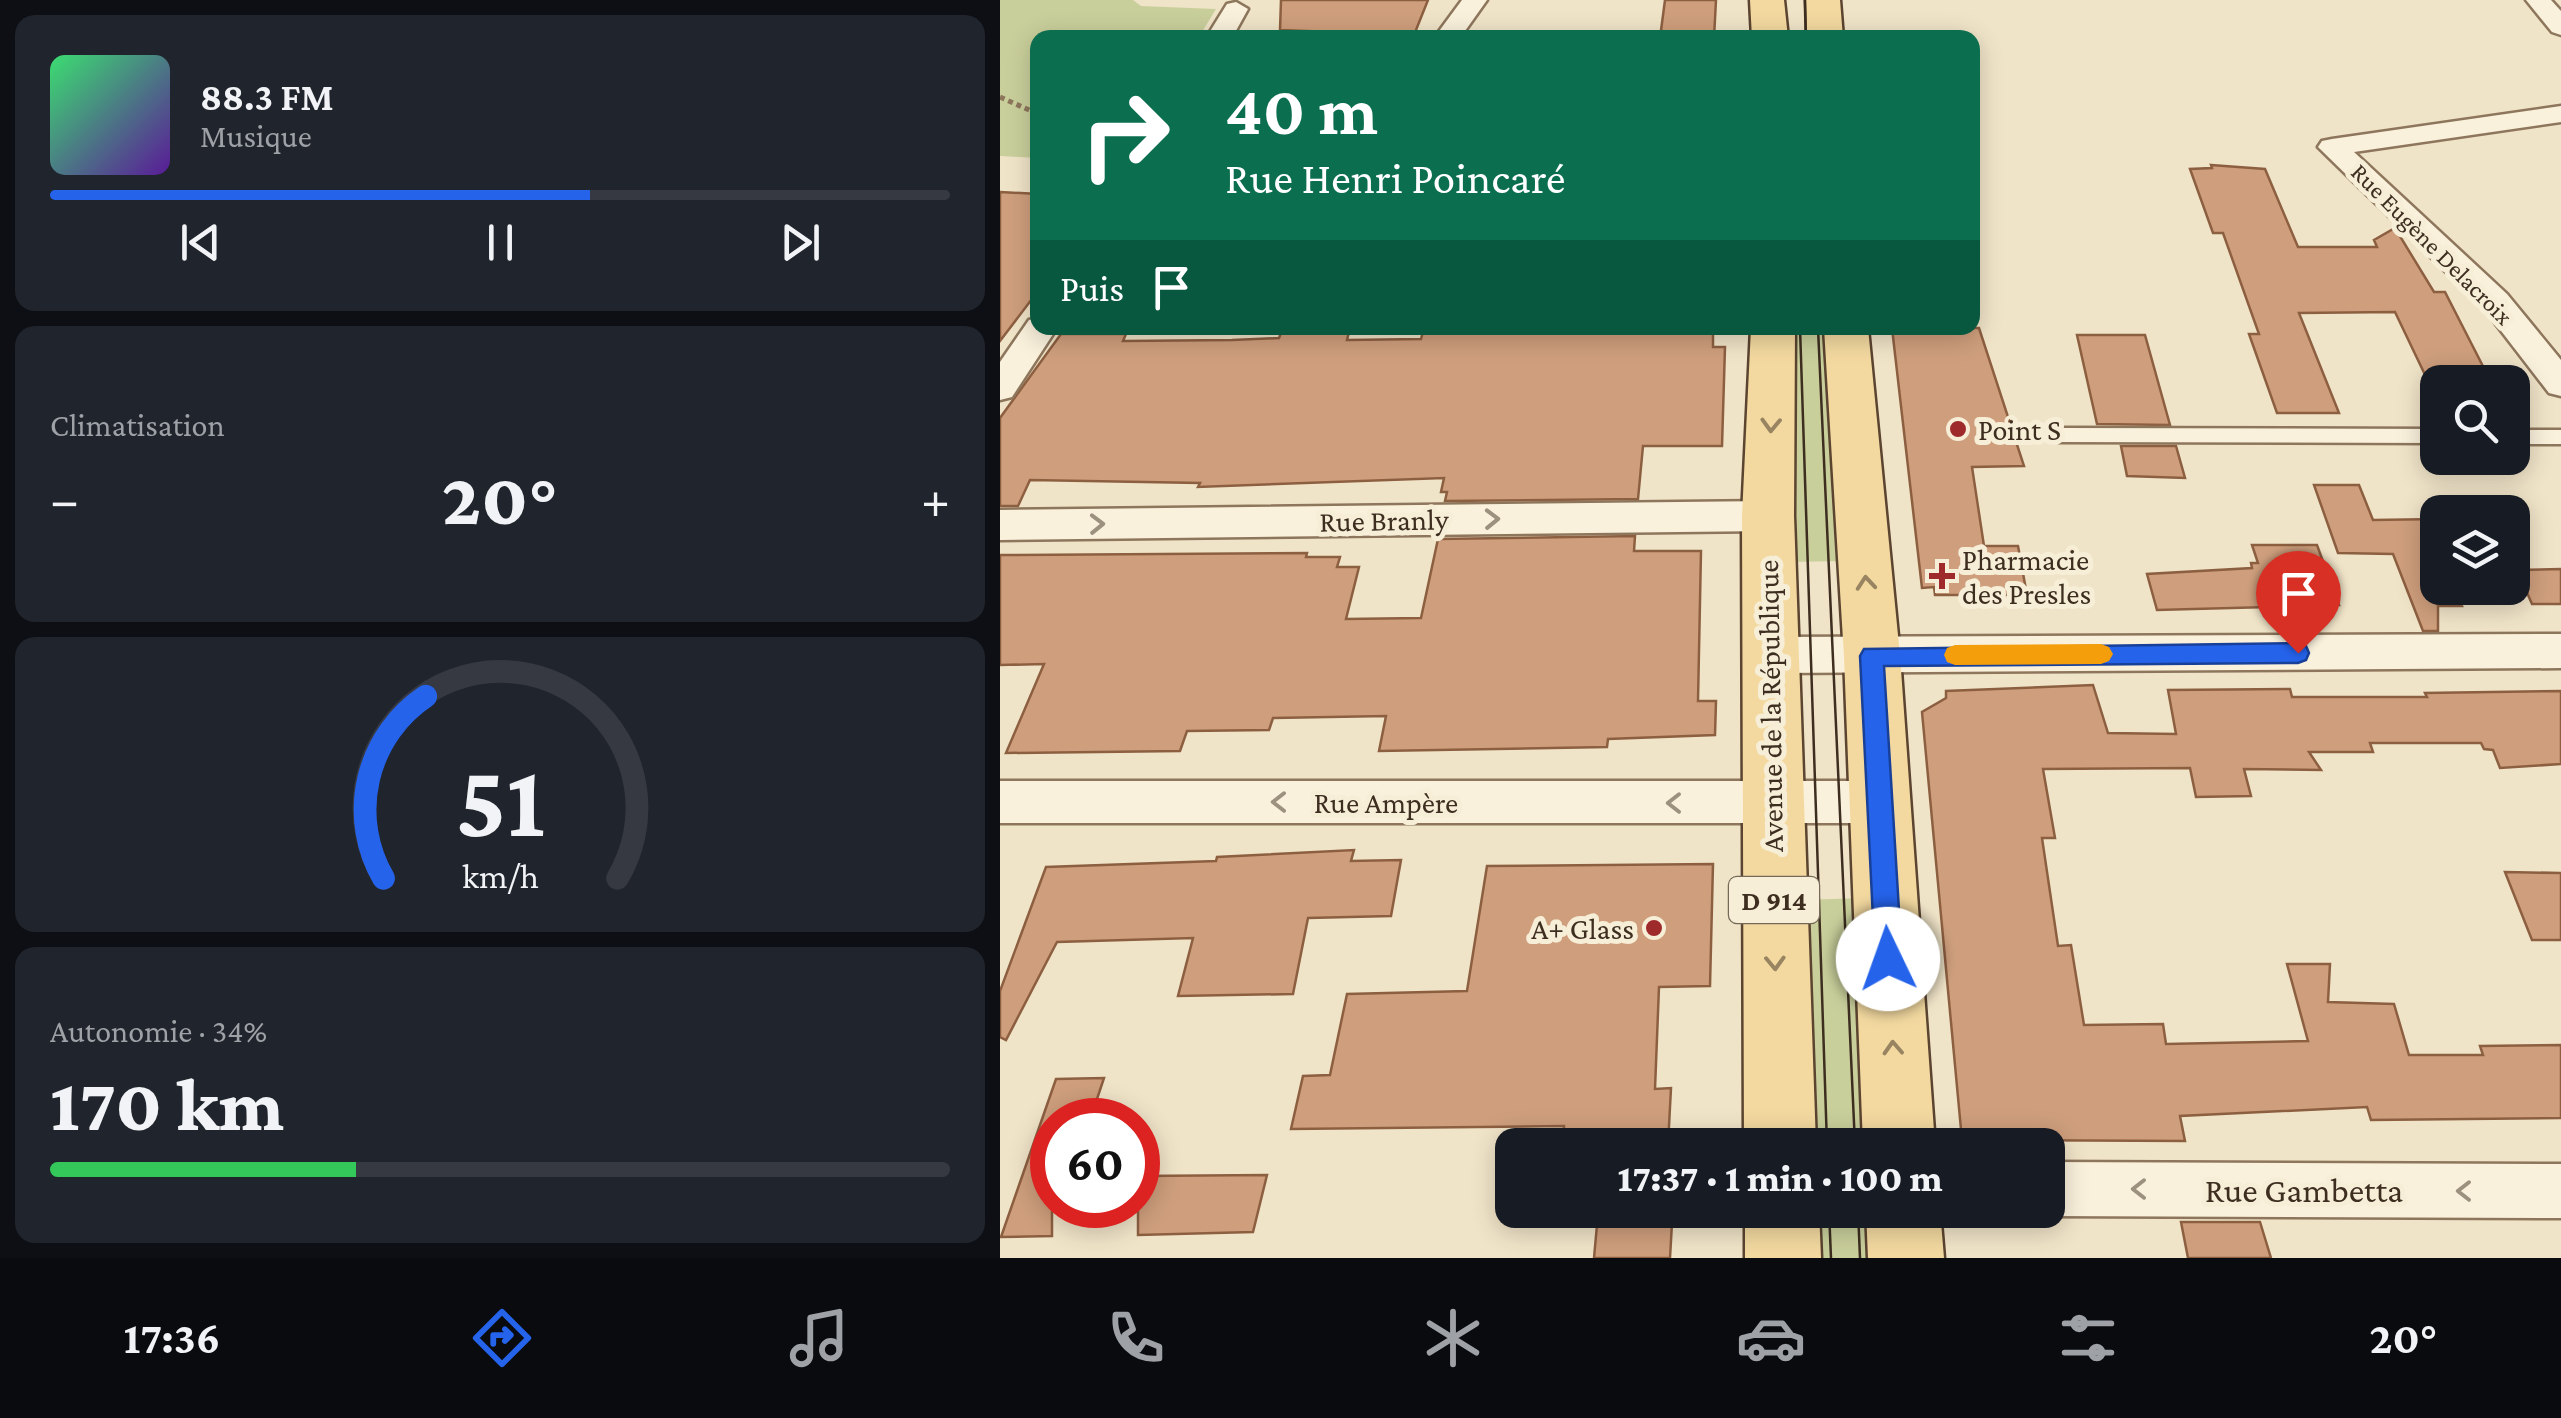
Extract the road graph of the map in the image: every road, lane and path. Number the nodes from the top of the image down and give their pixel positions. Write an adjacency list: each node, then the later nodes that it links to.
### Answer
1 (1475, 0): 8 (street)
2 (1767, 0): 9 (main road)
3 (1823, 0): 10 (main road)
4 (2538, 0): 6 (street)
5 (1236, 9): 7 (street)
6 (2561, 27)
7 (1224, 30)
8 (1452, 30)
9 (1769, 30)
10 (1825, 30)
11 (1000, 97): 12 (path)
12 (1030, 110)
13 (2561, 114): 17 (street, Rue Eugène Delacroix)
14 (1037, 335): 18 (street)
15 (1773, 335): 23 (main road, Avenue de la République / D 914, one-way to 23)
16 (1847, 335): 27 (main road, one-way to 16)
17 (2561, 384)
18 (1000, 388)
19 (2059, 435): 20 (lane)
20 (2420, 436)
21 (2530, 437): 22 (lane)
22 (2561, 437)
23 (1768, 516): 24 (street, Rue Branly, one-way to 23); 26 (main road, Avenue de la République / D 914)
24 (1000, 525)
25 (2561, 651): 27 (street)
26 (1770, 655): 27 (street); 30 (main road, Avenue de la République / D 914)
27 (1872, 656): 29 (main road)
28 (1000, 802): 30 (street, Rue Ampère, one-way to 28)
29 (1879, 802): 30 (street, Rue Ampère); 32 (main road, one-way to 29)
30 (1771, 803): 31 (main road, Avenue de la République / D 914, one-way to 31)
31 (1780, 1128)
32 (1897, 1128)
33 (2065, 1189): 34 (street, Rue Gambetta, one-way to 33)
34 (2561, 1191)
35 (1782, 1228): 37 (main road)
36 (1904, 1228): 38 (main road)
37 (1783, 1258)
38 (1906, 1258)

